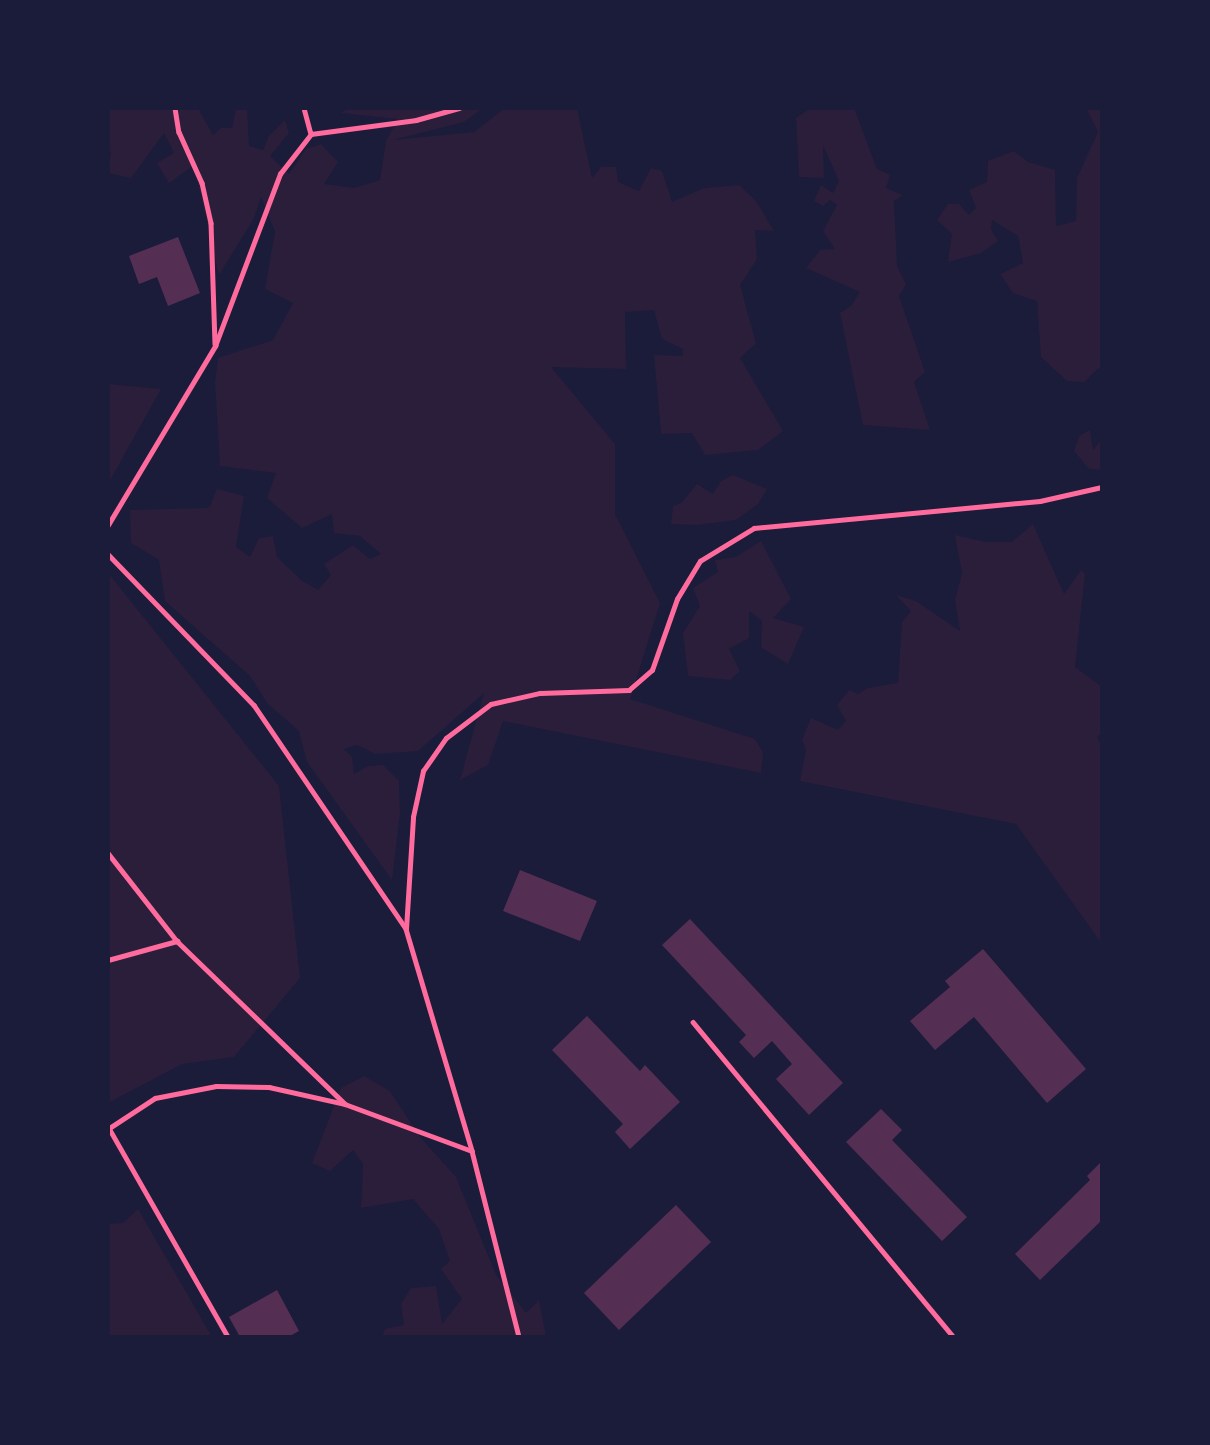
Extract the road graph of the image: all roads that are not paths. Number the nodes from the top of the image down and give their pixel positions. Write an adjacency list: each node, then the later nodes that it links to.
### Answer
1 (175, 108): 5 (lane)
2 (304, 108): 4 (lane)
3 (459, 108): 4 (lane)
4 (311, 134): 5 (lane)
5 (215, 346): 7 (lane)
6 (1102, 487): 10 (lane)
7 (108, 525)
8 (108, 554): 10 (lane)
9 (108, 853): 11 (lane)
10 (406, 929): 16 (lane)
11 (177, 941): 12 (lane); 14 (lane)
12 (108, 960)
13 (693, 1022): 19 (lane)
14 (345, 1104): 15 (lane); 16 (lane)
15 (109, 1129): 17 (lane)
16 (472, 1151): 18 (lane)
17 (228, 1337)
18 (519, 1337)
19 (954, 1337)

